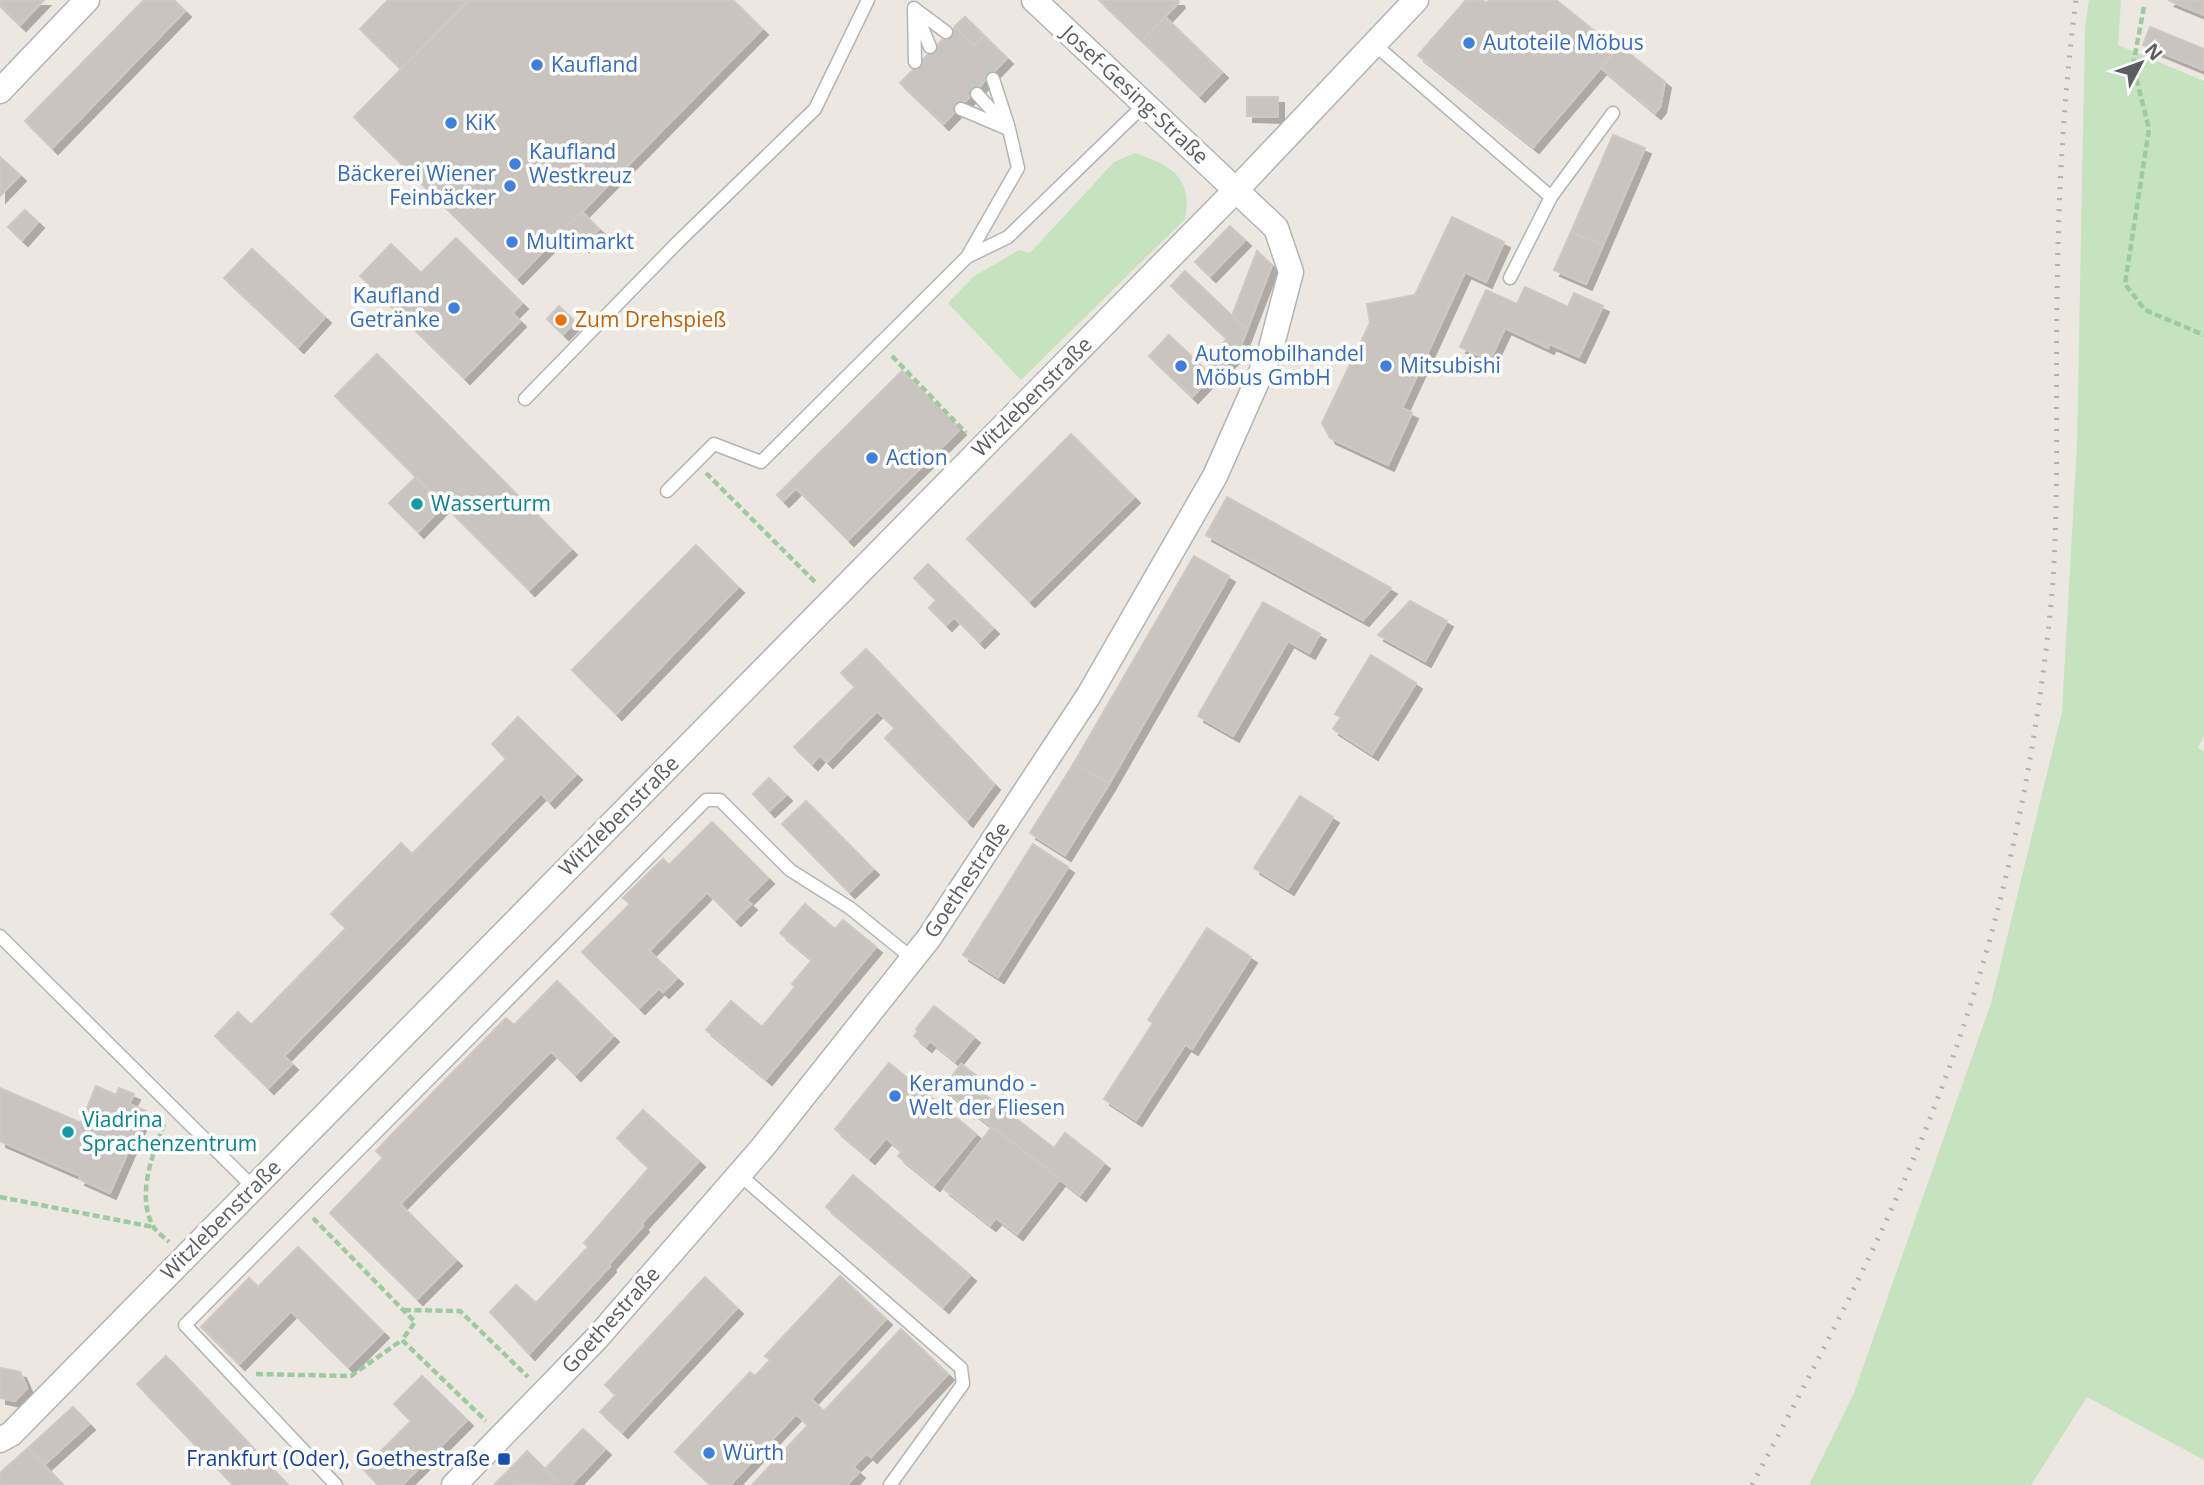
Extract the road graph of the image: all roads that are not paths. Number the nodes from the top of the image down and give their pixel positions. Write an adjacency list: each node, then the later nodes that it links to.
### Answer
1 (88, 0): 11 (street)
2 (867, 0): 21 (lane)
3 (1034, 0): 13 (street, Josef-Gesing-Straße)
4 (1416, 0): 7 (street, Witzlebenstraße)
5 (914, 4): 6 (lane); 8 (lane); 9 (lane)
6 (946, 32)
7 (1374, 44): 17 (street, Witzlebenstraße); 18 (lane)
8 (930, 47)
9 (915, 62)
10 (993, 79): 16 (lane)
11 (0, 90)
12 (977, 94): 16 (lane)
13 (1144, 105): 17 (street, Josef-Gesing-Straße); 19 (lane)
14 (961, 109): 16 (lane)
15 (1613, 113): 18 (lane)
16 (1009, 129): 19 (lane)
17 (1236, 190): 24 (street, Goethestraße); 26 (street, Witzlebenstraße)
18 (1551, 197): 20 (lane)
19 (967, 257): 22 (lane)
20 (1510, 278)
21 (525, 399)
22 (667, 491)
23 (0, 936): 26 (lane)
24 (913, 959): 25 (street, Goethestraße); 28 (lane)
25 (740, 1175): 29 (street, Goethestraße); 30 (lane)
26 (253, 1187): 27 (street, Witzlebenstraße)
27 (0, 1440)
28 (336, 1485)
29 (454, 1485)
30 (890, 1485)

